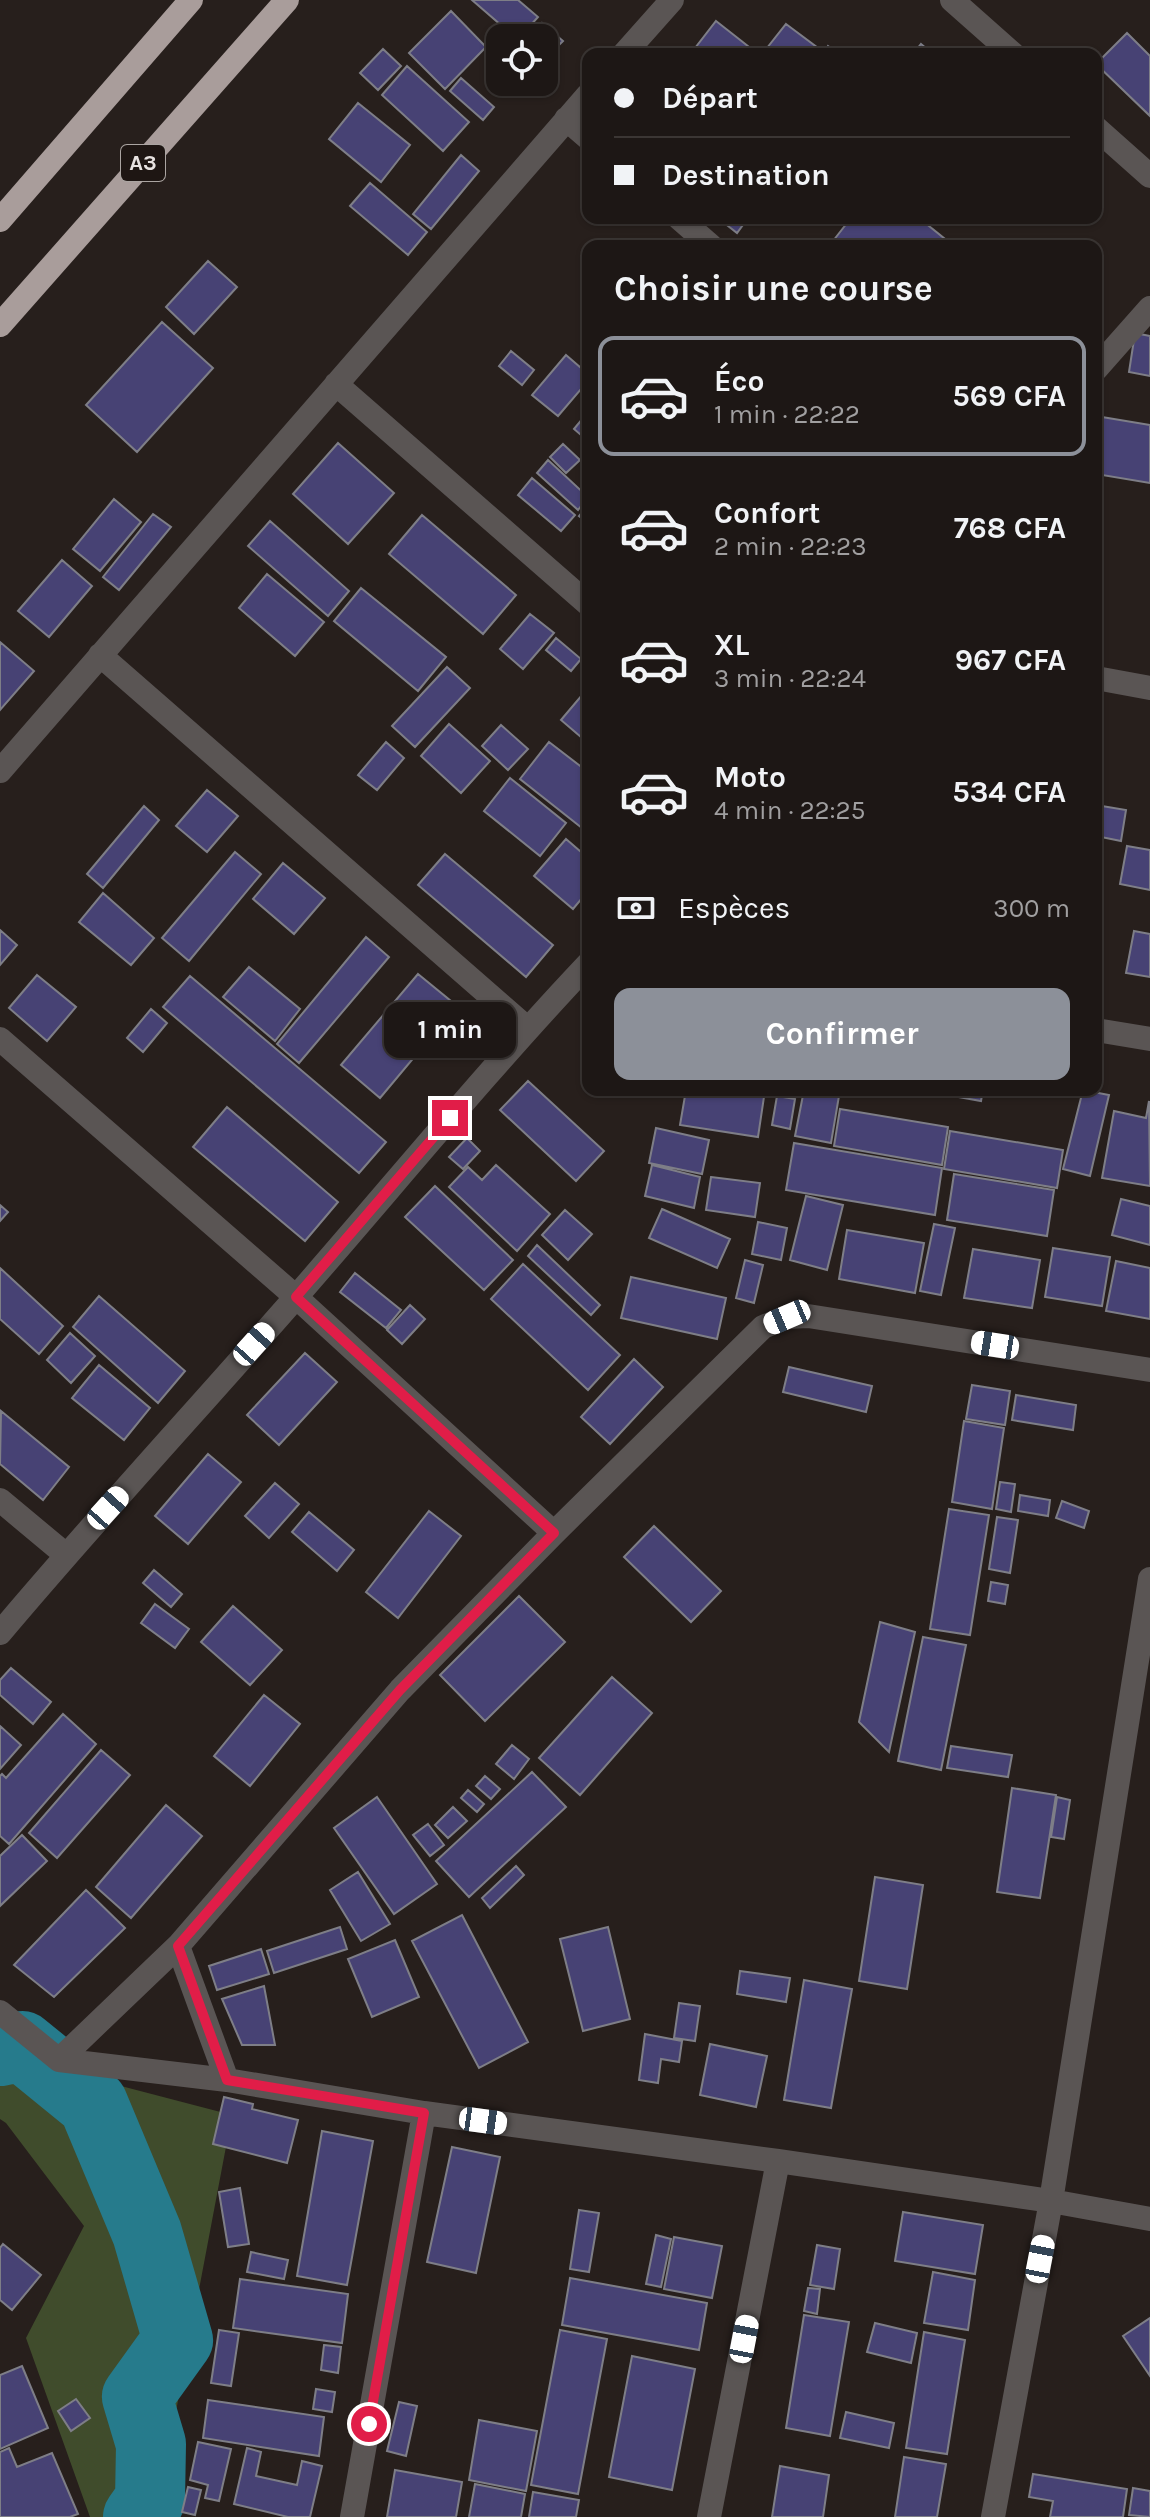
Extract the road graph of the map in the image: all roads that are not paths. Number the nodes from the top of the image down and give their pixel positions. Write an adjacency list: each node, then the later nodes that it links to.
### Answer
1 (191, 0): 12 (highway)
2 (287, 0): 16 (highway, A3)
3 (672, 0): 5 (street)
4 (952, 0): 6 (street)
5 (629, 48)
6 (1006, 48)
7 (582, 102): 8 (street)
8 (566, 119): 9 (street); 18 (street)
9 (582, 133)
10 (1102, 133): 11 (street)
11 (1150, 176)
12 (0, 220)
13 (686, 224): 14 (street)
14 (704, 240)
15 (1145, 320): 17 (street)
16 (0, 325)
17 (1102, 363)
18 (336, 384): 19 (street); 20 (street)
19 (582, 599)
20 (100, 655): 23 (street); 25 (street)
21 (1102, 679): 22 (street)
22 (1150, 688)
23 (0, 771)
24 (582, 970): 25 (street)
25 (527, 1028): 29 (street)
26 (1102, 1031): 28 (street)
27 (0, 1039): 29 (street)
28 (1150, 1039)
29 (296, 1297): 32 (street); 33 (street)
30 (1150, 1370): 32 (street)
31 (0, 1500): 33 (street)
32 (554, 1533): 36 (street)
33 (66, 1555): 35 (street)
34 (1150, 1579): 42 (street)
35 (0, 1633)
36 (178, 1946): 38 (street); 39 (street)
37 (0, 2012): 38 (street)
38 (59, 2060): 39 (street)
39 (227, 2080): 40 (street)
40 (424, 2113): 41 (street); 44 (street)
41 (778, 2161): 42 (street); 45 (street)
42 (1051, 2201): 43 (street); 46 (street)
43 (1150, 2219)
44 (352, 2517)
45 (709, 2517)
46 (993, 2517)

